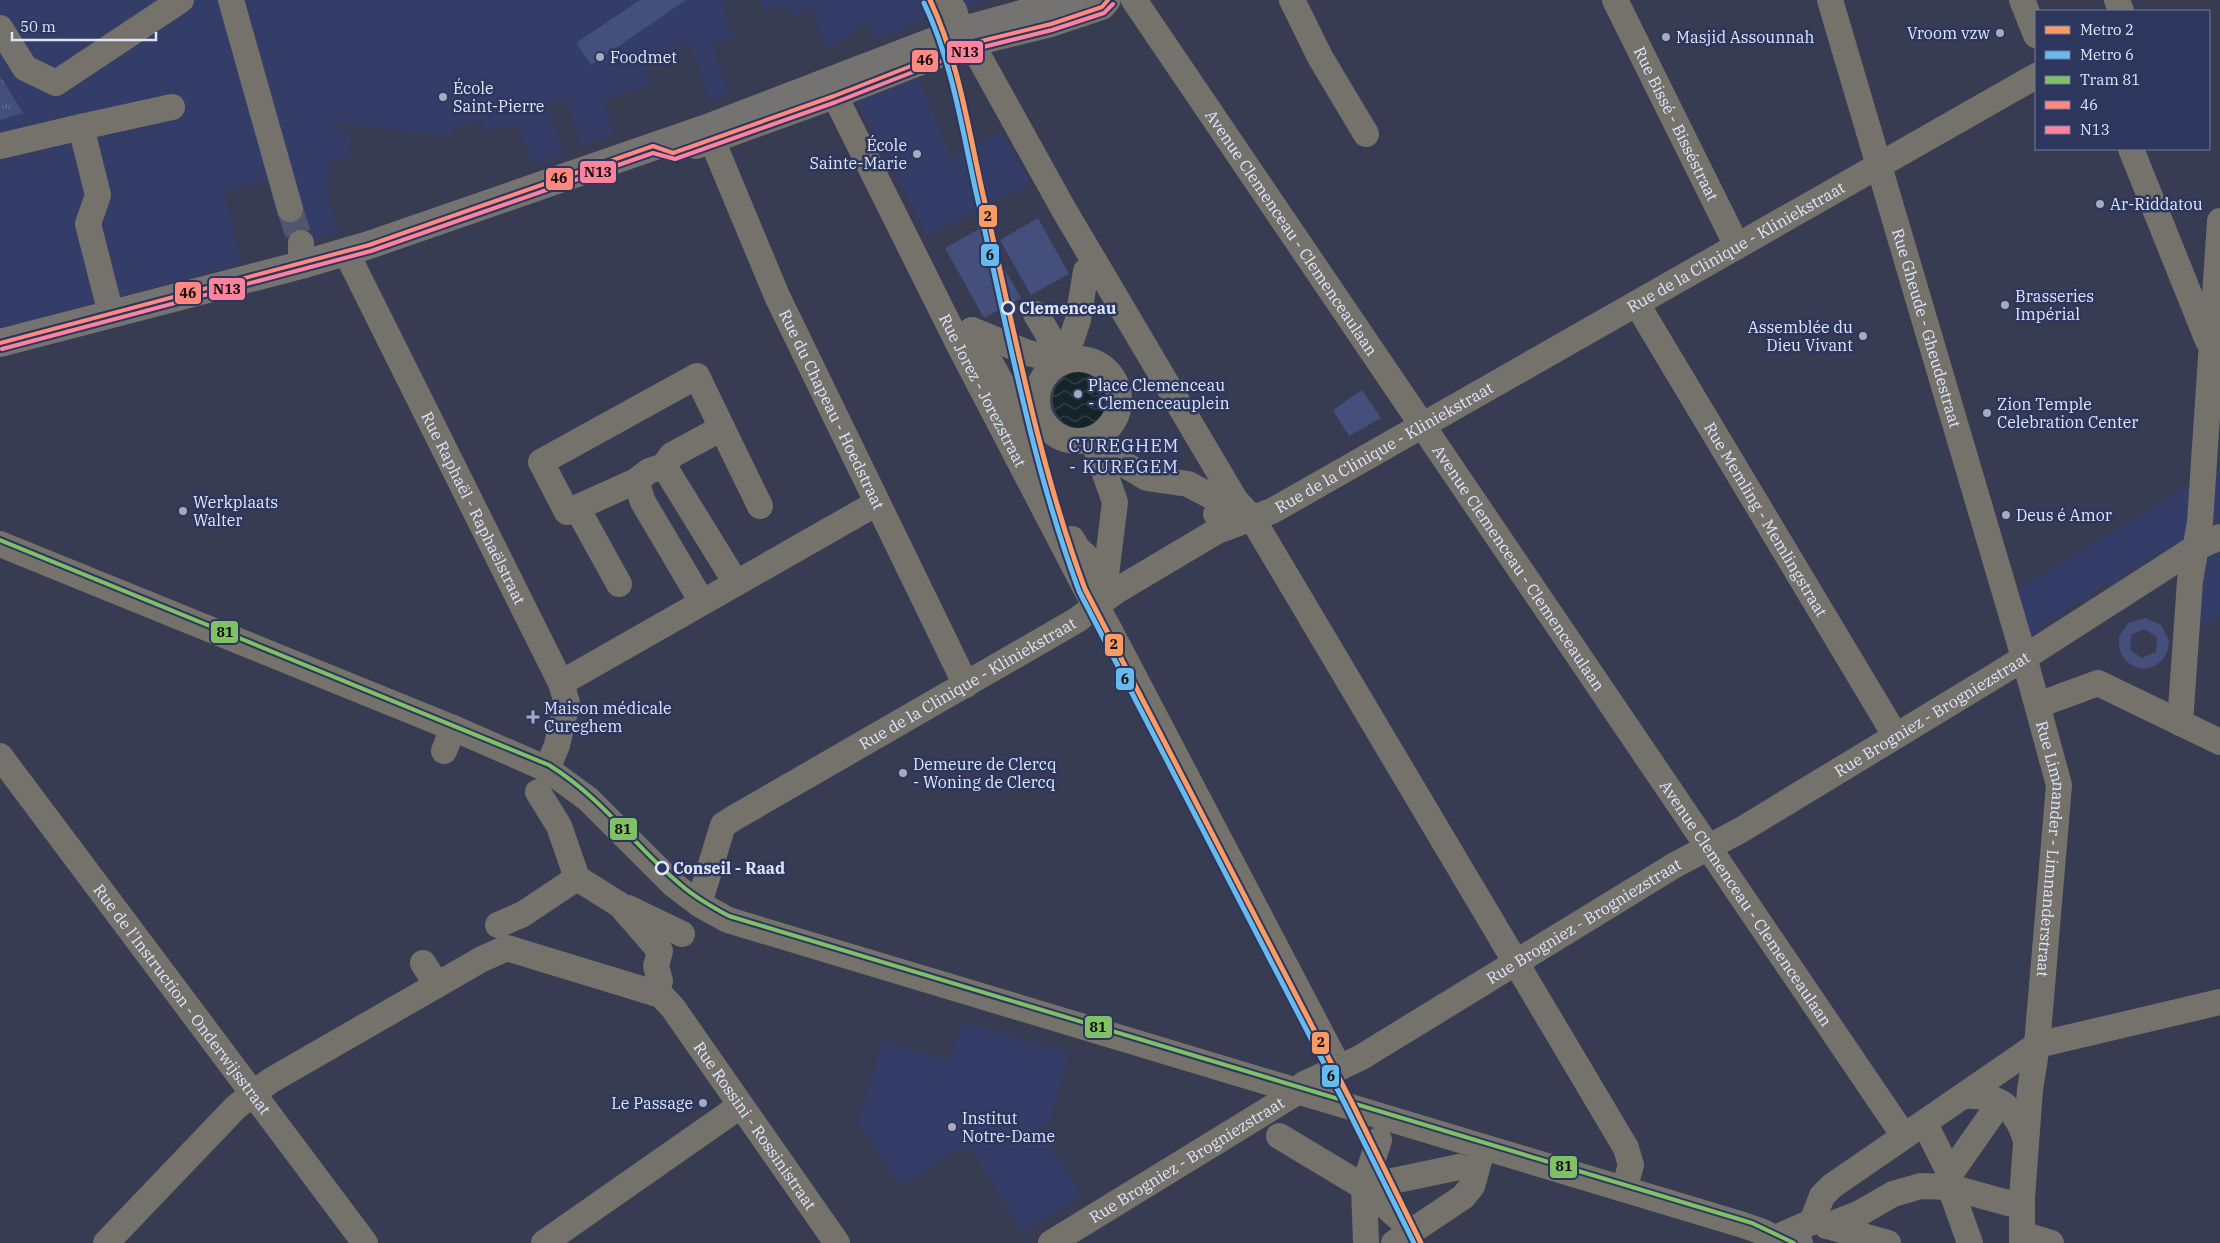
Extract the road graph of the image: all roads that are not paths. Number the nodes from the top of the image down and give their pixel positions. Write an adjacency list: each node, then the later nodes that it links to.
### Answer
1 (181, 0): 11 (street)
2 (231, 0): 22 (street)
3 (1072, 0): 10 (main road)
4 (1108, 0): 10 (street)
5 (1134, 0): 34 (street, Avenue Clemenceau - Clemenceaulaan)
6 (1292, 0): 18 (street)
7 (1615, 0): 24 (street, Rue Bissé - Bisséstraat)
8 (1830, 0): 21 (street, Rue Gheude - Gheudestraat)
9 (2022, 0): 12 (street)
10 (960, 23): 14 (main road); 42 (street)
11 (0, 28)
12 (2035, 32)
13 (2035, 77): 21 (street, Rue de la Clinique - Kliniekstraat)
14 (831, 89): 17 (main road); 48 (street, Rue Jorez - Jorezstraat)
15 (172, 107): 16 (street)
16 (81, 127): 19 (street); 28 (street)
17 (709, 134): 25 (main road); 39 (street, Rue du Chapeau - Hoedstraat)
18 (1366, 134)
19 (0, 146)
20 (2131, 150): 31 (street)
21 (1879, 167): 24 (street, Rue de la Clinique - Kliniekstraat); 50 (street, Rue Gheude - Gheudestraat)
22 (290, 210)
23 (2220, 221): 31 (street)
24 (1737, 246): 27 (street, Rue de la Clinique - Kliniekstraat)
25 (346, 252): 28 (main road); 51 (street, Rue Raphaël - Raphaëlstraat)
26 (1086, 271): 32 (street)
27 (1637, 304): 34 (street, Rue de la Clinique - Kliniekstraat); 55 (street, Rue Memling - Memlingstraat)
28 (111, 314): 30 (main road)
29 (1036, 314): 32 (street)
30 (0, 343)
31 (2210, 346): 45 (street)
32 (1064, 361): 33 (street); 33 (street); 36 (street)
33 (1031, 417): 36 (street); 48 (street)
34 (1422, 425): 42 (street, Rue de la Clinique - Kliniekstraat); 59 (street, Avenue Clemenceau - Clemenceaulaan)
35 (722, 428): 37 (street); 40 (street); 41 (street)
36 (1093, 442): 48 (street); 48 (street)
37 (664, 466): 38 (street); 46 (street)
38 (636, 481): 41 (street); 49 (street)
39 (878, 504): 46 (street); 52 (street, Rue du Chapeau - Hoedstraat)
40 (760, 506)
41 (577, 508): 47 (street)
42 (1252, 518): 48 (street, Rue de la Clinique - Kliniekstraat); 66 (street)
43 (2220, 537): 45 (street, Rue Brogniez - Brogniezstraat)
44 (0, 544): 58 (street)
45 (2195, 548): 50 (street, Rue Brogniez - Brogniezstraat); 54 (street)
46 (736, 583): 49 (street)
47 (619, 584)
48 (1101, 587): 52 (street, Rue de la Clinique - Kliniekstraat); 71 (street, Rue Jorez - Jorezstraat)
49 (702, 602): 51 (street)
50 (2024, 657): 53 (street, Rue Limnander - Limnanderstraat); 55 (street, Rue Brogniez - Brogniezstraat)
51 (561, 683): 58 (street, Rue Raphaël - Raphaëlstraat)
52 (966, 685): 62 (street, Rue de la Clinique - Kliniekstraat)
53 (2038, 705): 54 (street); 70 (street, Rue Limnander - Limnanderstraat)
54 (2180, 723): 56 (street)
55 (1895, 735): 59 (street, Rue Brogniez - Brogniezstraat)
56 (2220, 742)
57 (0, 756): 73 (street, Rue de l'Instruction - Onderwijsstraat)
58 (542, 781): 60 (street); 62 (street)
59 (1708, 847): 66 (street, Rue Brogniez - Brogniezstraat); 77 (street, Avenue Clemenceau - Clemenceaulaan)
60 (577, 878): 61 (street); 63 (street)
61 (620, 904): 64 (street); 67 (street)
62 (699, 904): 72 (street)
63 (514, 923)
64 (682, 934)
65 (423, 962): 68 (street)
66 (1515, 963): 71 (street, Rue Brogniez - Brogniezstraat); 85 (street)
67 (660, 981)
68 (437, 985): 73 (street); 75 (street, Rue Rossini - Rossinistraat)
69 (2220, 1002): 70 (street)
70 (2037, 1045): 74 (street); 80 (street, Rue Limnander - Limnanderstraat)
71 (1339, 1068): 72 (street, Rue Brogniez - Brogniezstraat)
72 (1297, 1092): 81 (street); 95 (street, Rue Brogniez - Brogniezstraat)
73 (253, 1093): 91 (street); 92 (street, Rue de l'Instruction - Onderwijsstraat)
74 (1963, 1096): 77 (street); 80 (street)
75 (740, 1106): 93 (street); 94 (street, Rue Rossini - Rossinistraat)
76 (1996, 1107): 83 (street)
77 (1916, 1133): 83 (street, Avenue Clemenceau - Clemenceaulaan); 90 (street)
78 (1279, 1136): 84 (street)
79 (1379, 1140): 84 (street)
80 (2026, 1143): 88 (street, Rue Limnander - Limnanderstraat)
81 (1483, 1147): 85 (street); 87 (street)
82 (1459, 1166): 84 (street)
83 (1950, 1181): 86 (street); 96 (street); 97 (street, Avenue Clemenceau - Clemenceaulaan)
84 (1364, 1187): 87 (street); 89 (street)
85 (1624, 1189): 90 (street)
86 (2008, 1203)
87 (1397, 1231)
88 (2022, 1238): 98 (street)
89 (1366, 1242)
90 (1780, 1242)
91 (106, 1243)
92 (365, 1243)
93 (544, 1243)
94 (837, 1243)
95 (1051, 1243)
96 (1888, 1243)
97 (1970, 1243)
98 (2051, 1243)

